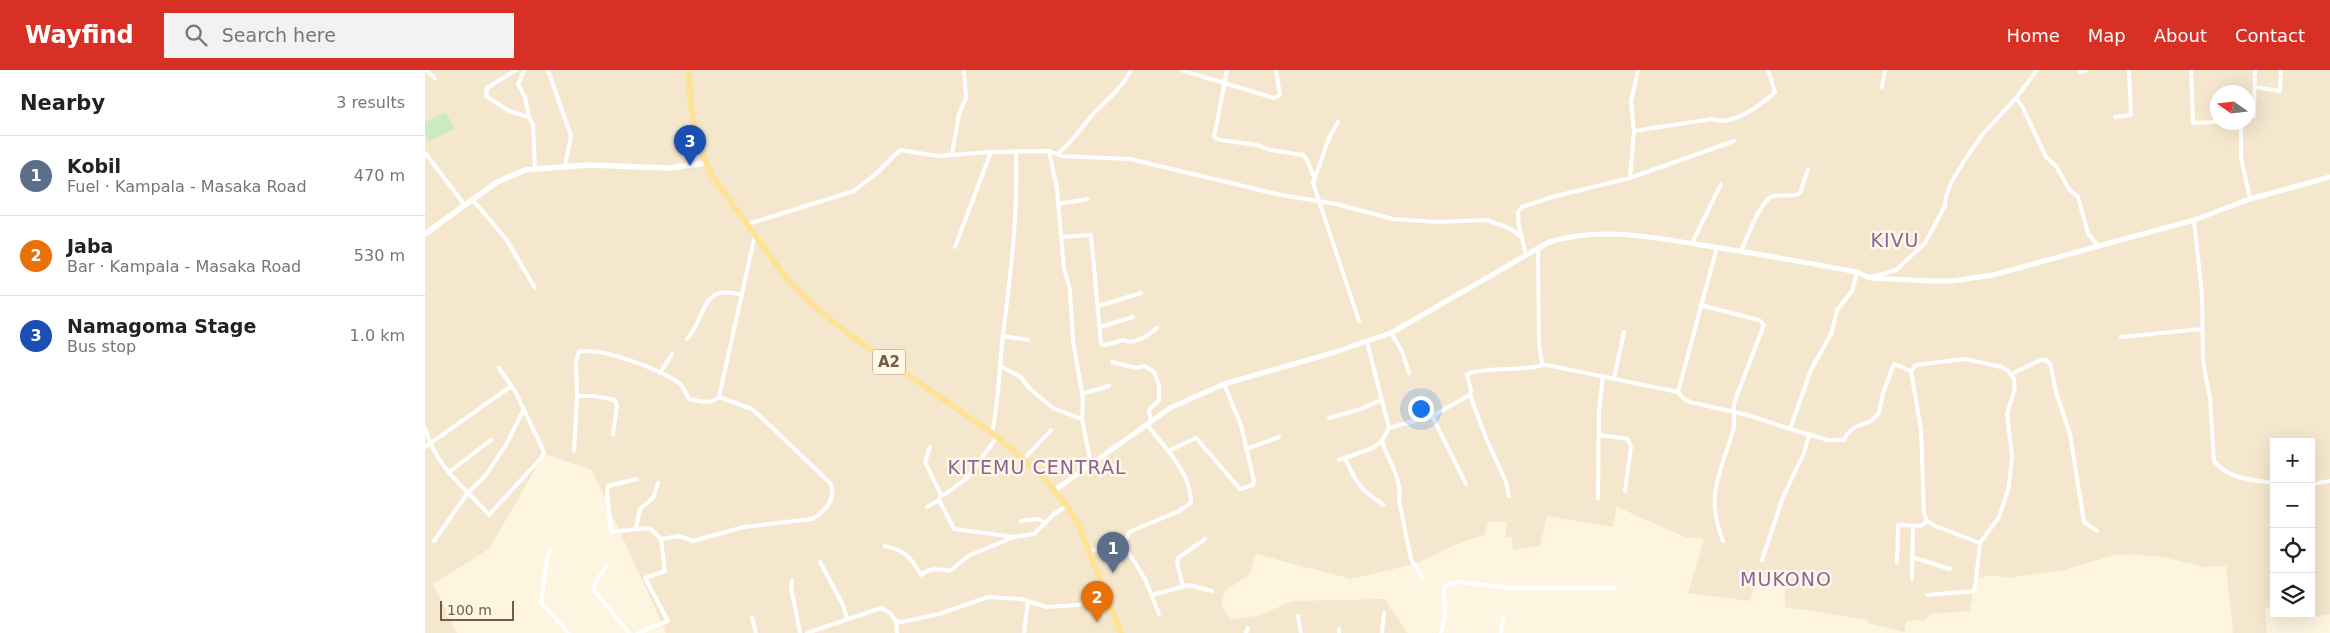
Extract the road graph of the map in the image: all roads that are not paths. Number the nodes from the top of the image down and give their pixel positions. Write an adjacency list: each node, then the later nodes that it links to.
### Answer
1 (426, 70): 21 (street)
2 (516, 70): 27 (street)
3 (524, 70): 27 (street)
4 (548, 70): 41 (street)
5 (689, 70): 40 (main road, A2)
6 (964, 70): 38 (street)
7 (1131, 70): 39 (street)
8 (1181, 70): 22 (street)
9 (1227, 70): 22 (street)
10 (1276, 70): 22 (street)
11 (1638, 70): 32 (street)
12 (1768, 70): 32 (street)
13 (1885, 70): 24 (street)
14 (2037, 70): 26 (street)
15 (2079, 70): 16 (street)
16 (2086, 70)
17 (2129, 70): 28 (street)
18 (2191, 70): 30 (street)
19 (2255, 70): 23 (street)
20 (2281, 70): 25 (street)
21 (435, 78)
22 (1224, 82): 45 (street)
23 (2255, 85)
24 (1882, 87)
25 (2255, 87)
26 (2016, 98): 61 (street); 68 (street)
27 (529, 117): 42 (street)
28 (2115, 117)
29 (1337, 122): 45 (street)
30 (2210, 122)
31 (2241, 130): 50 (street)
32 (1634, 131): 46 (street)
33 (1734, 141): 46 (street)
34 (1016, 151): 35 (street); 37 (street); 81 (street)
35 (1049, 151): 39 (street); 53 (street)
36 (425, 152): 52 (street)
37 (991, 152): 38 (street); 62 (street)
38 (952, 154): 55 (street)
39 (1057, 154): 51 (street)
40 (706, 163): 41 (main road); 55 (main road, A2)
41 (565, 166): 42 (main road)
42 (535, 168): 48 (main road)
43 (1808, 168): 65 (street)
44 (2330, 177): 50 (street)
45 (1315, 178): 51 (street)
46 (1630, 178): 59 (street)
47 (1721, 184): 60 (street)
48 (472, 199): 52 (main road); 69 (street)
49 (1088, 199): 53 (street)
50 (2250, 199): 54 (street)
51 (1321, 202): 59 (street); 75 (street)
52 (464, 204): 56 (main road)
53 (1057, 204): 58 (street)
54 (2193, 220): 61 (street); 78 (street)
55 (748, 224): 57 (main road, A2)
56 (425, 234)
57 (755, 235): 71 (street); 118 (main road, A2)
58 (1061, 237): 73 (street); 101 (street)
59 (1522, 237): 66 (street)
60 (1692, 243): 63 (street); 64 (street)
61 (2097, 245): 68 (street)
62 (955, 247)
63 (1717, 247): 65 (street); 72 (street)
64 (1538, 249): 66 (street); 88 (street)
65 (1741, 251): 67 (street)
66 (1526, 255): 80 (street)
67 (1857, 272): 68 (street); 114 (street)
68 (1870, 278)
69 (535, 288)
70 (1141, 293): 73 (street)
71 (742, 295): 83 (street); 104 (street)
72 (1700, 305): 100 (street); 107 (street)
73 (1099, 306): 76 (street)
74 (1133, 318): 76 (street)
75 (1359, 321)
76 (1101, 327): 77 (street)
77 (1157, 328)
78 (2202, 329): 82 (street); 136 (street)
79 (1624, 332): 96 (street)
80 (1391, 333): 85 (street); 93 (street)
81 (1003, 336): 84 (street); 89 (street)
82 (2121, 337)
83 (687, 339)
84 (1027, 340)
85 (1367, 342): 97 (street); 105 (street)
86 (672, 354): 92 (street)
87 (1112, 362): 111 (street)
88 (1543, 365): 95 (street); 102 (street)
89 (1000, 366): 110 (street); 118 (street)
90 (499, 368): 99 (street)
91 (1911, 371): 94 (street); 119 (street); 151 (street)
92 (660, 373): 103 (street); 104 (street)
93 (1409, 373)
94 (2011, 374): 155 (street); 161 (street)
95 (1603, 376): 96 (street); 117 (street)
96 (1614, 378): 100 (street)
97 (1225, 384): 111 (street); 126 (street)
98 (1109, 386): 101 (street)
99 (510, 387): 106 (street); 123 (street)
100 (1678, 392): 107 (street)
101 (1082, 394): 110 (street)
102 (1470, 395): 108 (street); 144 (street)
103 (577, 396): 116 (street); 127 (street)
104 (719, 397): 157 (street)
105 (1381, 400): 109 (street); 113 (street)
106 (524, 409): 142 (street); 142 (street)
107 (1732, 411): 114 (street); 160 (street)
108 (1432, 416): 113 (street); 139 (street)
109 (1329, 418)
110 (1082, 419): 132 (street)
111 (1149, 422): 128 (street); 132 (street)
112 (425, 428): 123 (street)
113 (1389, 428): 122 (street)
114 (1790, 429): 119 (street)
115 (1051, 430): 130 (street)
116 (613, 434)
117 (1599, 434): 141 (street); 145 (street)
118 (995, 435): 130 (main road, A2); 143 (street)
119 (1809, 435): 167 (street)
120 (1279, 438): 126 (street)
121 (491, 440): 133 (street)
122 (1382, 441): 129 (street); 172 (street)
123 (430, 444): 124 (street); 133 (street)
124 (425, 447)
125 (931, 447): 143 (street)
126 (1246, 449): 128 (street)
127 (574, 452)
128 (1167, 452): 162 (street)
129 (1345, 458): 131 (street); 147 (street)
130 (1024, 459): 140 (main road, A2)
131 (1339, 460)
132 (1091, 464): 140 (street)
133 (447, 473): 142 (street)
134 (637, 479): 154 (street)
135 (2330, 481): 138 (street)
136 (2270, 482)
137 (657, 483): 154 (street)
138 (2315, 483)
139 (1466, 484)
140 (1055, 490): 148 (main road, A2)
141 (1625, 491)
142 (467, 494): 159 (street)
143 (941, 495): 146 (street)
144 (1509, 496)
145 (1598, 498)
146 (939, 500): 149 (street); 156 (street)
147 (1384, 505)
148 (1067, 506): 152 (street); 165 (main road, A2)
149 (927, 507)
150 (1021, 521): 152 (street)
151 (1927, 521): 153 (street); 161 (street)
152 (1046, 523): 156 (street)
153 (1913, 526): 166 (street); 169 (street)
154 (636, 529): 157 (street)
155 (2097, 531)
156 (1014, 537): 163 (street)
157 (661, 539): 192 (street)
158 (1205, 539): 175 (street)
159 (434, 541)
160 (1723, 541)
161 (1980, 542): 179 (street)
162 (1125, 545): 165 (street); 178 (street)
163 (885, 546)
164 (551, 550): 190 (street)
165 (1089, 551): 180 (main road, A2)
166 (1913, 557): 171 (street); 173 (street)
167 (1762, 560)
168 (820, 562): 187 (street)
169 (1897, 562)
170 (607, 566): 191 (street)
171 (1950, 569)
172 (1422, 577)
173 (1912, 579)
174 (792, 581): 194 (street)
175 (1183, 586): 177 (street); 178 (street)
176 (1615, 588): 202 (street)
177 (1212, 591)
178 (1153, 595): 183 (street)
179 (1927, 596)
180 (1105, 597): 181 (street); 198 (main road, A2)
181 (1027, 601): 188 (street); 197 (street)
182 (1385, 613): 201 (street)
183 (1159, 614)
184 (1298, 616): 200 (street)
185 (1503, 617): 203 (street)
186 (752, 618): 193 (street)
187 (847, 620): 188 (street); 195 (street)
188 (896, 621): 196 (street)
189 (1248, 628): 199 (street)
190 (569, 633)
191 (629, 633)
192 (639, 633)
193 (756, 633)
194 (800, 633)
195 (807, 633)
196 (897, 633)
197 (1025, 633)
198 (1121, 633)
199 (1246, 633)
200 (1301, 633)
201 (1381, 633)
202 (1441, 633)
203 (1501, 633)

